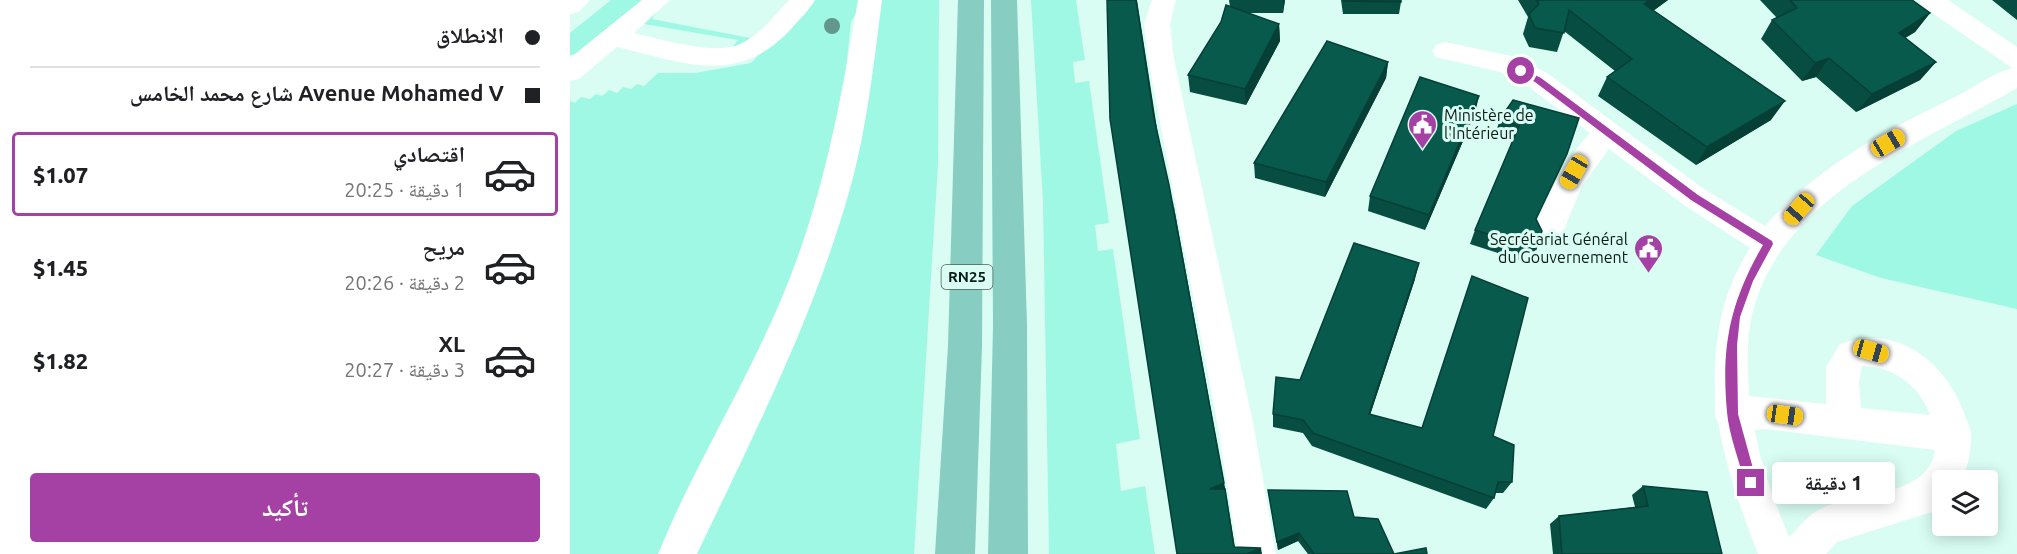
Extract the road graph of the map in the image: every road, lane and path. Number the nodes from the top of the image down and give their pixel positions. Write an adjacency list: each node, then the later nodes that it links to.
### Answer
1 (578, 0): 9 (street)
2 (658, 0): 10 (street)
3 (803, 0): 10 (street)
4 (870, 0): 23 (street)
5 (971, 0): 24 (main road, RN25)
6 (1004, 0): 25 (main road, RN25)
7 (1164, 0): 26 (street)
8 (1931, 0): 12 (street)
9 (570, 6)
10 (612, 37): 13 (street)
11 (1445, 51): 15 (street)
12 (2017, 60)
13 (570, 72)
14 (2017, 76): 17 (street)
15 (1607, 133): 16 (street); 17 (street)
16 (1548, 235)
17 (1769, 244): 18 (street)
18 (1732, 414): 19 (street); 27 (street)
19 (1846, 423): 20 (street); 20 (street)
20 (1954, 435): 21 (street)
21 (1949, 470)
22 (1932, 490): 28 (street)
23 (677, 554)
24 (955, 554)
25 (1008, 554)
26 (1257, 554)
27 (1777, 554)
28 (1800, 554)

